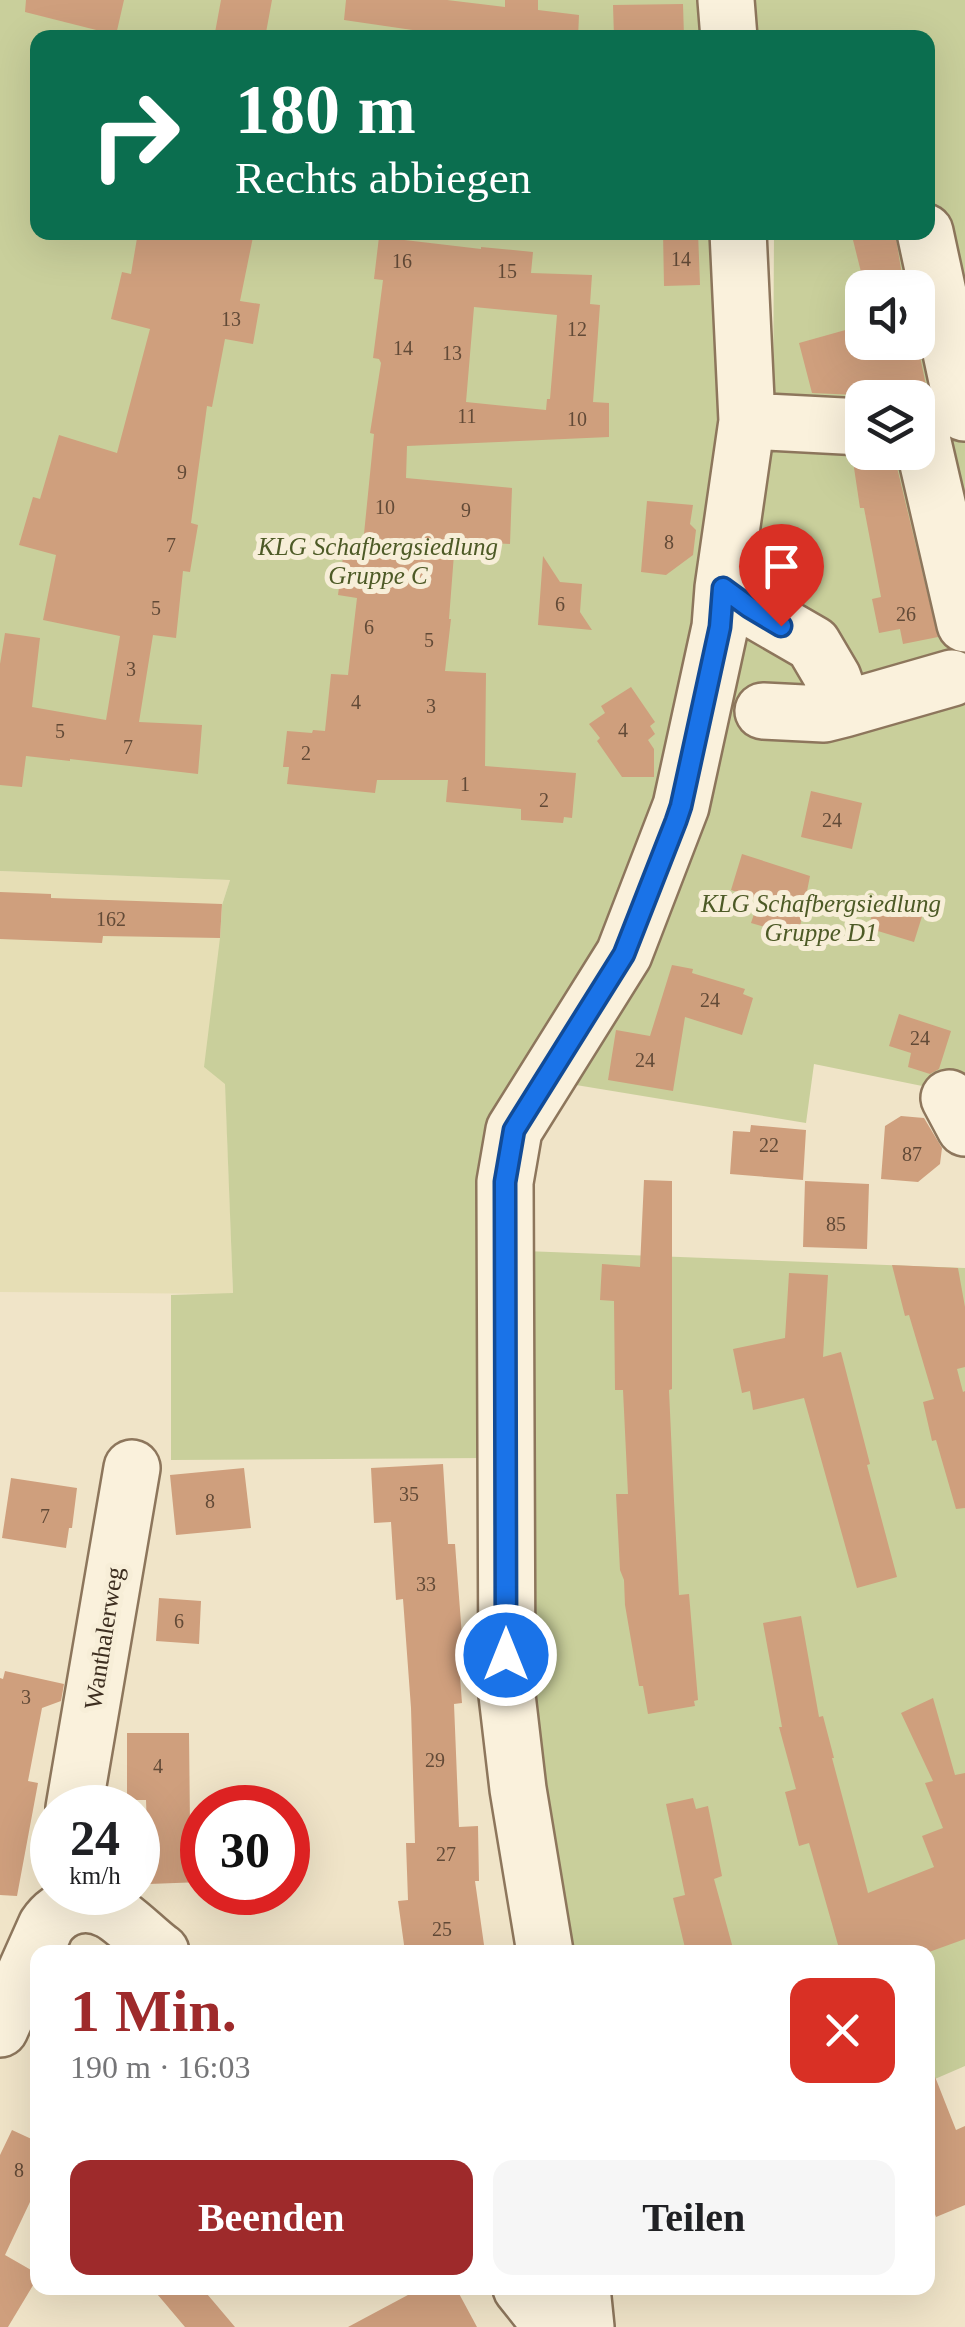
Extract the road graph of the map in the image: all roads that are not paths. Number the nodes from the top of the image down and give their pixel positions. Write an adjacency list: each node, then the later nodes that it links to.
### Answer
1 (726, 0): 2 (street)
2 (728, 30)
3 (738, 240): 6 (street)
4 (926, 240): 5 (street)
5 (941, 419): 9 (street)
6 (747, 422): 7 (street); 8 (street)
7 (845, 426)
8 (723, 588): 11 (street); 19 (street)
9 (965, 624)
10 (952, 678): 11 (street)
11 (844, 709): 12 (street)
12 (763, 711)
13 (132, 1468): 14 (street, Wanthalerweg)
14 (78, 1785)
15 (54, 1915): 17 (street)
16 (115, 1915): 18 (street)
17 (38, 1945)
18 (152, 1945)
19 (545, 1945)
20 (30, 1962): 21 (street)
21 (0, 2029)
22 (527, 2295): 24 (street)
23 (583, 2295): 25 (street)
24 (552, 2327)
25 (586, 2327)

